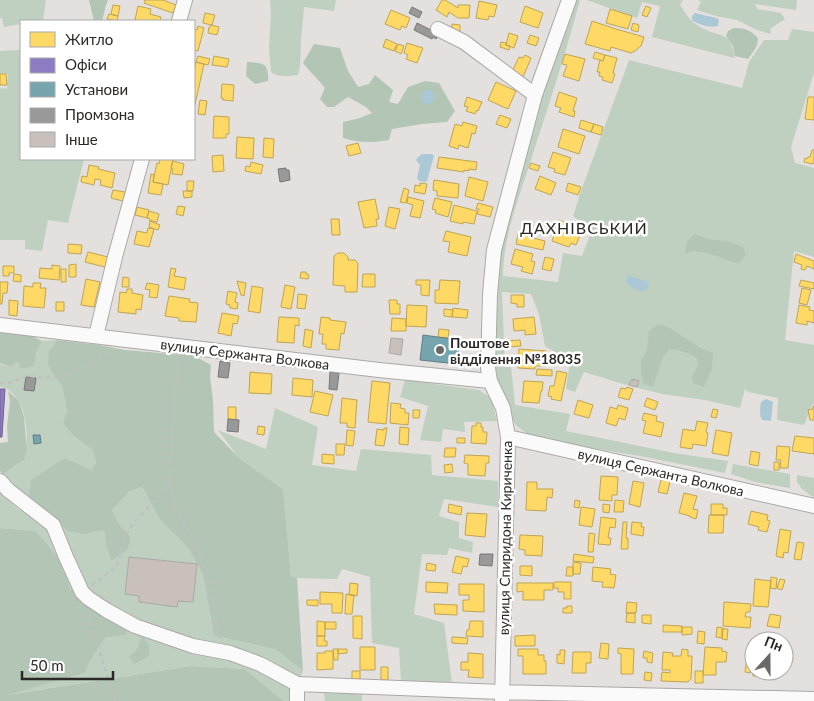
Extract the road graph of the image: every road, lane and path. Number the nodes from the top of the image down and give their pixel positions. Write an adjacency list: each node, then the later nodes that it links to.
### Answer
1 (185, 0): 3 (street)
2 (569, 0): 5 (street, вулиця Спиридона Кириченка)
3 (179, 20)
4 (438, 29): 5 (street)
5 (534, 95): 11 (street, вулиця Спиридона Кириченка)
6 (142, 160): 8 (street)
7 (0, 325): 8 (street, вулиця Сержанта Волкова)
8 (96, 336): 9 (street, вулиця Сержанта Волкова)
9 (124, 339): 10 (street, вулиця Сержанта Волкова); 12 (path)
10 (179, 346): 11 (street, вулиця Сержанта Волкова); 15 (path)
11 (490, 381): 13 (street, вулиця Спиридона Кириченка)
12 (0, 383)
13 (508, 438): 16 (street, вулиця Сержанта Волкова); 20 (street, вулиця Спиридона Кириченка)
14 (0, 481): 17 (street)
15 (171, 482): 17 (path); 18 (path)
16 (814, 506)
17 (82, 592): 18 (street); 22 (path)
18 (226, 653): 19 (street)
19 (297, 684): 20 (street); 23 (street)
20 (502, 697): 21 (street)
21 (814, 700)
22 (115, 701)
23 (297, 701)

